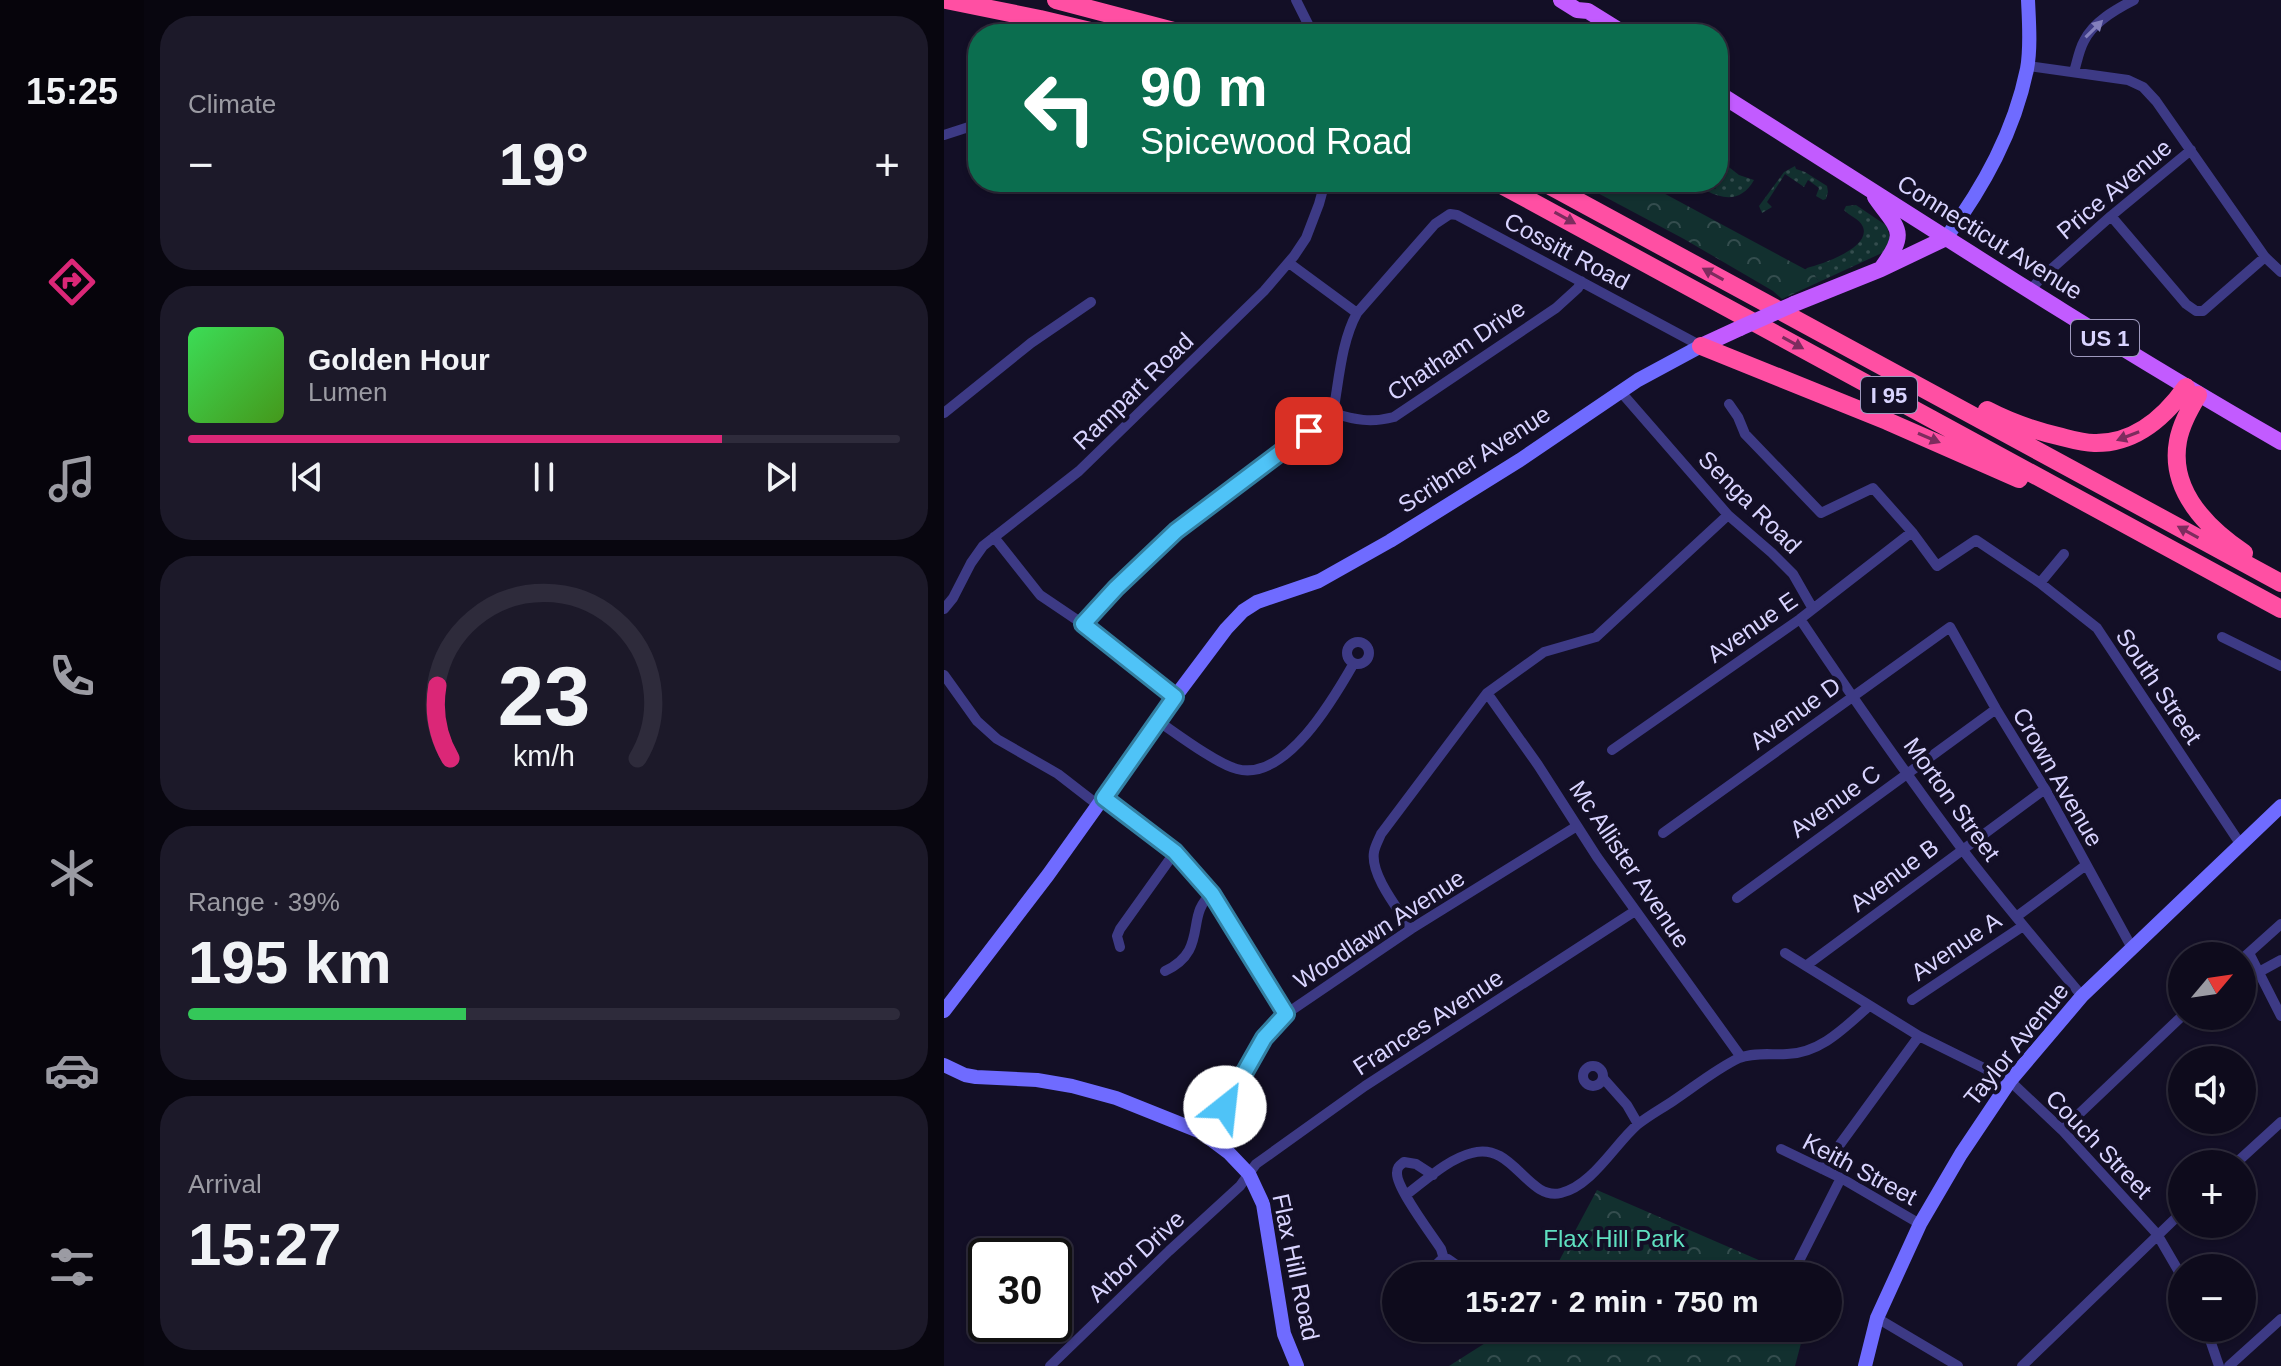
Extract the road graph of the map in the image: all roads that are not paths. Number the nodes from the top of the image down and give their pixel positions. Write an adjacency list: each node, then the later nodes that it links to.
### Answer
1 (946, 0): 8 (highway)
2 (1056, 0): 9 (highway)
3 (1296, 0): 10 (street)
4 (1561, 0): 7 (main road)
5 (2028, 0): 12 (street, Scribner Avenue)
6 (2134, 0): 13 (street, one-way to 6)
7 (1586, 6): 11 (main road)
8 (1061, 24)
9 (1147, 24)
10 (1308, 24)
11 (1611, 24)
12 (2028, 66): 13 (street); 23 (street, Scribner Avenue)
13 (2074, 72): 17 (street)
14 (1728, 99): 18 (main road, Connecticut Avenue / US 1)
15 (968, 127): 16 (street)
16 (944, 135)
17 (2191, 150): 22 (street, Price Avenue); 24 (street)
18 (1869, 189): 23 (main road, Connecticut Avenue / US 1); 26 (main road)
19 (1322, 192): 25 (street, Rampart Road)
20 (1514, 192): 44 (highway, I 95, one-way to 44)
21 (1561, 192): 32 (highway, I 95, one-way to 21)
22 (2111, 216): 24 (street); 29 (street, Price Avenue)
23 (1946, 238): 26 (main road, Scribner Avenue); 29 (main road, Connecticut Avenue / US 1)
24 (2265, 257): 27 (street)
25 (1289, 263): 31 (street); 42 (street, Rampart Road)
26 (1881, 269): 33 (main road, Scribner Avenue, bridge)
27 (2281, 272)
28 (1581, 281): 31 (street, Cossitt Road); 33 (street, Cossitt Road); 38 (street, Chatham Drive)
29 (2029, 292): 35 (main road, Connecticut Avenue / US 1)
30 (1091, 302): 37 (street)
31 (1357, 313): 38 (street, Cossitt Road)
32 (1829, 337): 35 (highway, one-way to 32); 47 (highway, I 95, one-way to 32)
33 (1701, 346): 34 (street, Scribner Avenue); 44 (highway, one-way to 44)
34 (1620, 391): 40 (street, Senga Road); 60 (street, Scribner Avenue)
35 (2192, 391): 39 (main road, Connecticut Avenue / US 1); 45 (highway)
36 (1729, 404): 41 (street)
37 (944, 413)
38 (1333, 413): 52 (street)
39 (2281, 442)
40 (1728, 515): 49 (street, Senga Road); 58 (street)
41 (1912, 532): 46 (street, South Street); 49 (street, Avenue E)
42 (994, 537): 48 (street, Rampart Road); 52 (street)
43 (2064, 554): 46 (street)
44 (2219, 575): 50 (highway, I 95)
45 (2281, 576)
46 (2040, 583): 70 (street, South Street)
47 (2281, 583)
48 (944, 609)
49 (1813, 609): 51 (street, Avenue E)
50 (2281, 609)
51 (1800, 619): 59 (street, Morton Street); 63 (street, Avenue E)
52 (1083, 624): 60 (street)
53 (1950, 627): 59 (street, Avenue D); 61 (street, Crown Avenue)
54 (2222, 637): 56 (street)
55 (1354, 663): 62 (street)
56 (2281, 666)
57 (944, 675): 66 (street)
58 (1487, 693): 68 (street, Mc Allister Avenue); 79 (street)
59 (1852, 696): 64 (street, Morton Street); 69 (street, Avenue D)
60 (1175, 697): 62 (street, Scribner Avenue)
61 (1996, 709): 64 (street, Avenue C); 65 (street, Crown Avenue)
62 (1158, 721): 66 (street, Scribner Avenue)
63 (1612, 750)
64 (1907, 772): 71 (street, Morton Street); 75 (street, Avenue C)
65 (2045, 789): 71 (street, Avenue B); 73 (street, Crown Avenue)
66 (1101, 802): 72 (street); 92 (street, Scribner Avenue)
67 (2281, 806): 70 (street, Taylor Avenue)
68 (1577, 826): 76 (street, Mc Allister Avenue); 79 (street, Woodlawn Avenue)
69 (1663, 833)
70 (2241, 845): 82 (street, Taylor Avenue)
71 (1962, 849): 77 (street, Morton Street); 85 (street, Avenue B)
72 (1175, 852): 74 (street); 81 (street)
73 (2086, 865): 77 (street, Avenue A); 82 (street, Crown Avenue)
74 (1212, 894): 87 (street); 93 (street)
75 (1737, 898)
76 (1635, 911): 97 (street, Mc Allister Avenue); 108 (street, Frances Avenue)
77 (2019, 921): 89 (street, Morton Street); 90 (street, Avenue A)
78 (2281, 924): 80 (street)
79 (1411, 929): 93 (street, Woodlawn Avenue)
80 (2256, 946)
81 (1120, 947)
82 (2132, 948): 89 (street, Taylor Avenue)
83 (1785, 953): 85 (street, Couch Street)
84 (2281, 960): 88 (street)
85 (1807, 965): 91 (street, Couch Street)
86 (2256, 969): 88 (street)
87 (1165, 971)
88 (2259, 972): 94 (street)
89 (2082, 996): 100 (street, Taylor Avenue)
90 (1912, 1000)
91 (1869, 1006): 96 (street, Couch Street); 97 (street)
92 (944, 1011)
93 (1286, 1014): 104 (street, Woodlawn Avenue)
94 (2281, 1016)
95 (2168, 1029): 103 (street)
96 (1919, 1036): 100 (street, Couch Street); 107 (street)
97 (1741, 1057): 102 (street)
98 (944, 1065): 104 (street, Flax Hill Road)
99 (1603, 1078): 102 (street)
100 (2010, 1081): 103 (street, Couch Street); 112 (street, Taylor Avenue)
101 (2281, 1122): 106 (street)
102 (1638, 1124): 109 (street)
103 (2062, 1130): 114 (street, Couch Street)
104 (1208, 1136): 108 (street, Flax Hill Road)
105 (1781, 1149): 107 (street, Keith Street)
106 (2250, 1150)
107 (1822, 1169): 110 (street, Keith Street)
108 (1249, 1174): 123 (street, Arbor Drive); 124 (street, Flax Hill Road)
109 (1433, 1175): 111 (street); 111 (street)
110 (1841, 1178): 112 (street, Keith Street); 119 (street)
111 (1406, 1195): 116 (street)
112 (1920, 1224): 120 (street, Taylor Avenue)
113 (2168, 1224): 114 (street)
114 (2157, 1234): 115 (street, Couch Street); 127 (street)
115 (2169, 1254)
116 (1444, 1259): 117 (street); 118 (street)
117 (1440, 1262)
118 (1456, 1262)
119 (1799, 1262)
120 (1877, 1318): 125 (street, Taylor Avenue); 126 (street)
121 (2281, 1319): 129 (street)
122 (2211, 1342): 128 (street)
123 (1050, 1366)
124 (1297, 1366)
125 (1865, 1366)
126 (1958, 1366)
127 (2022, 1366)
128 (2219, 1366)
129 (2229, 1366)

